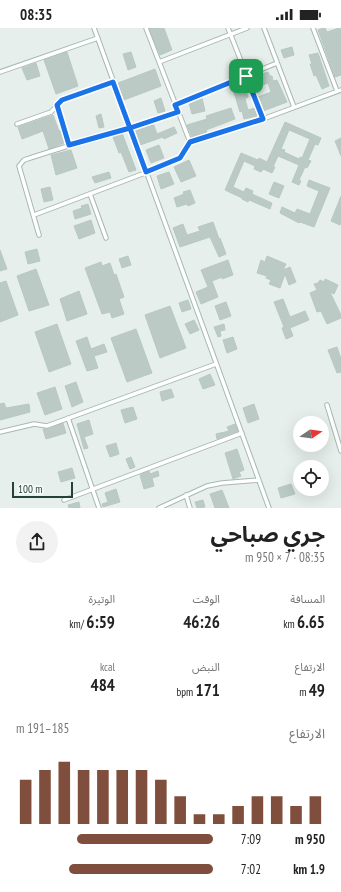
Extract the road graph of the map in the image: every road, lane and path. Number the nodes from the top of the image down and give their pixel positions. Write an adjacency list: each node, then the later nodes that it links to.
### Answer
1 (94, 28): 8 (street)
2 (146, 28): 10 (street)
3 (228, 28): 7 (street)
4 (247, 28): 7 (street)
5 (264, 28): 11 (street)
6 (313, 28): 15 (street)
7 (230, 34): 9 (street); 10 (street)
8 (98, 38): 12 (street); 14 (street)
9 (241, 61)
10 (159, 62): 17 (street)
11 (277, 63): 13 (street); 18 (street)
12 (0, 72)
13 (246, 76): 17 (street); 20 (street)
14 (113, 82): 16 (street); 22 (street)
15 (339, 90): 18 (street)
16 (57, 105): 21 (street); 24 (street)
17 (175, 105): 19 (street)
18 (294, 107): 20 (street)
19 (178, 112): 22 (street); 23 (street)
20 (263, 119): 23 (street)
21 (17, 124)
22 (130, 128): 24 (street); 25 (street)
23 (190, 142): 25 (street)
24 (69, 145): 27 (street)
25 (146, 172): 26 (street); 30 (street)
26 (90, 194): 27 (street); 29 (street)
27 (34, 215): 28 (street)
28 (39, 235)
29 (106, 238)
30 (216, 364): 32 (street); 34 (street)
31 (327, 405): 35 (street)
32 (68, 418): 33 (street); 37 (street)
33 (0, 432)
34 (242, 434): 36 (street); 37 (street)
35 (341, 451)
36 (259, 480): 38 (street); 43 (street)
37 (93, 489): 39 (street); 40 (street)
38 (186, 495): 41 (street); 42 (street)
39 (64, 500)
40 (99, 508)
41 (159, 508)
42 (190, 508)
43 (269, 508)

